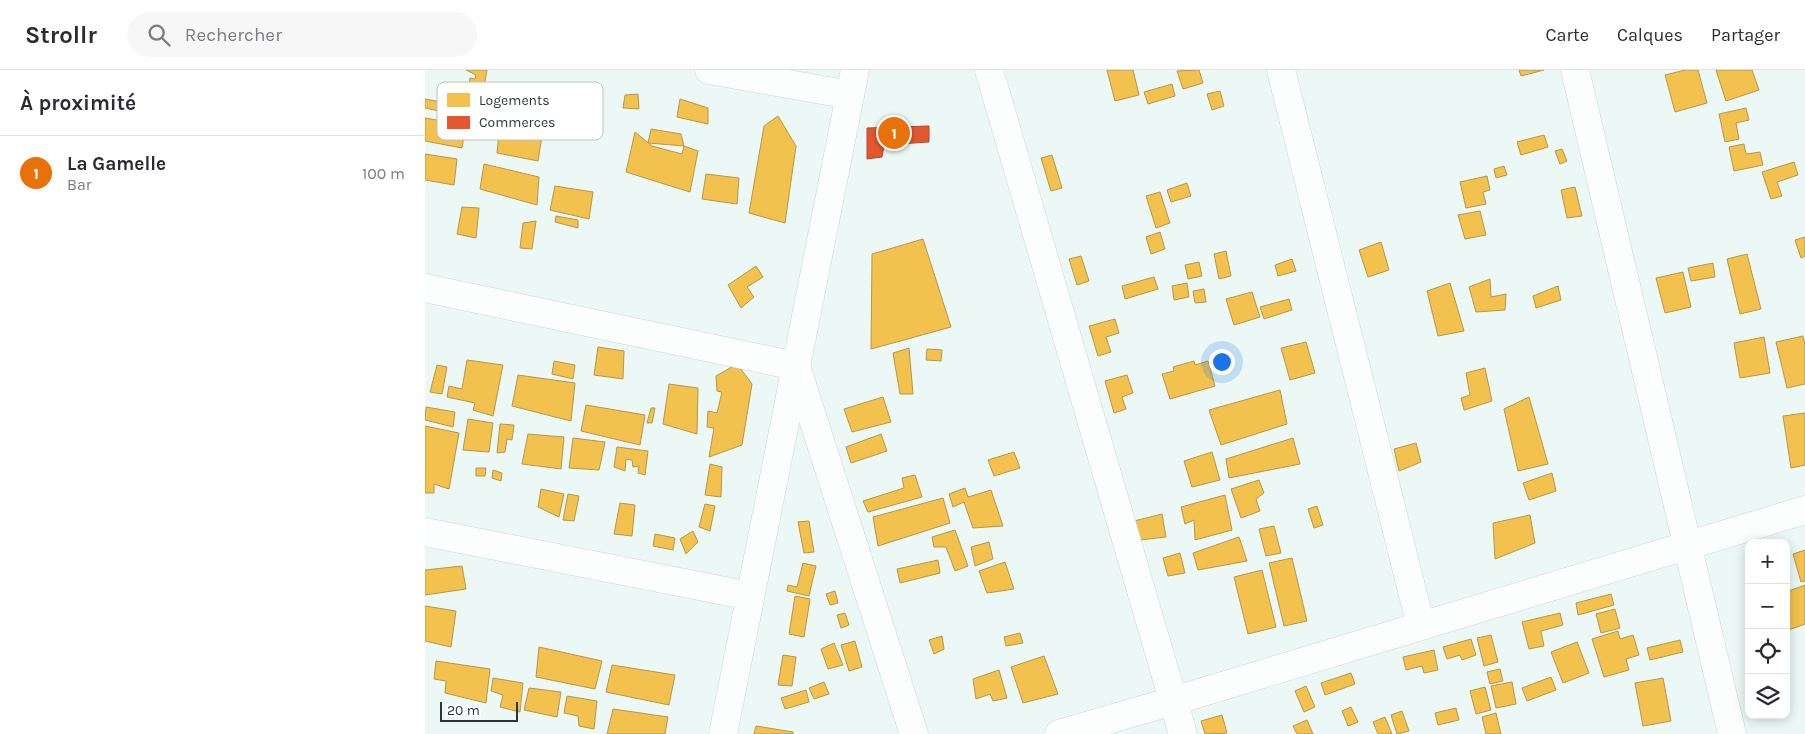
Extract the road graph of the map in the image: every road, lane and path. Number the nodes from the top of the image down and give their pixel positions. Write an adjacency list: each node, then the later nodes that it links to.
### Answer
1 (709, 70): 5 (street)
2 (989, 70): 13 (street)
3 (1281, 70): 12 (street)
4 (1575, 70): 10 (street)
5 (852, 82): 7 (street)
6 (425, 288): 7 (street)
7 (796, 366): 11 (street); 15 (street)
8 (1805, 510): 10 (street)
9 (425, 532): 11 (street)
10 (1688, 545): 12 (street); 18 (street)
11 (750, 596): 14 (street)
12 (1421, 626): 13 (street)
13 (1173, 701): 16 (street); 17 (street)
14 (723, 734)
15 (914, 734)
16 (1059, 734)
17 (1183, 734)
18 (1732, 734)

